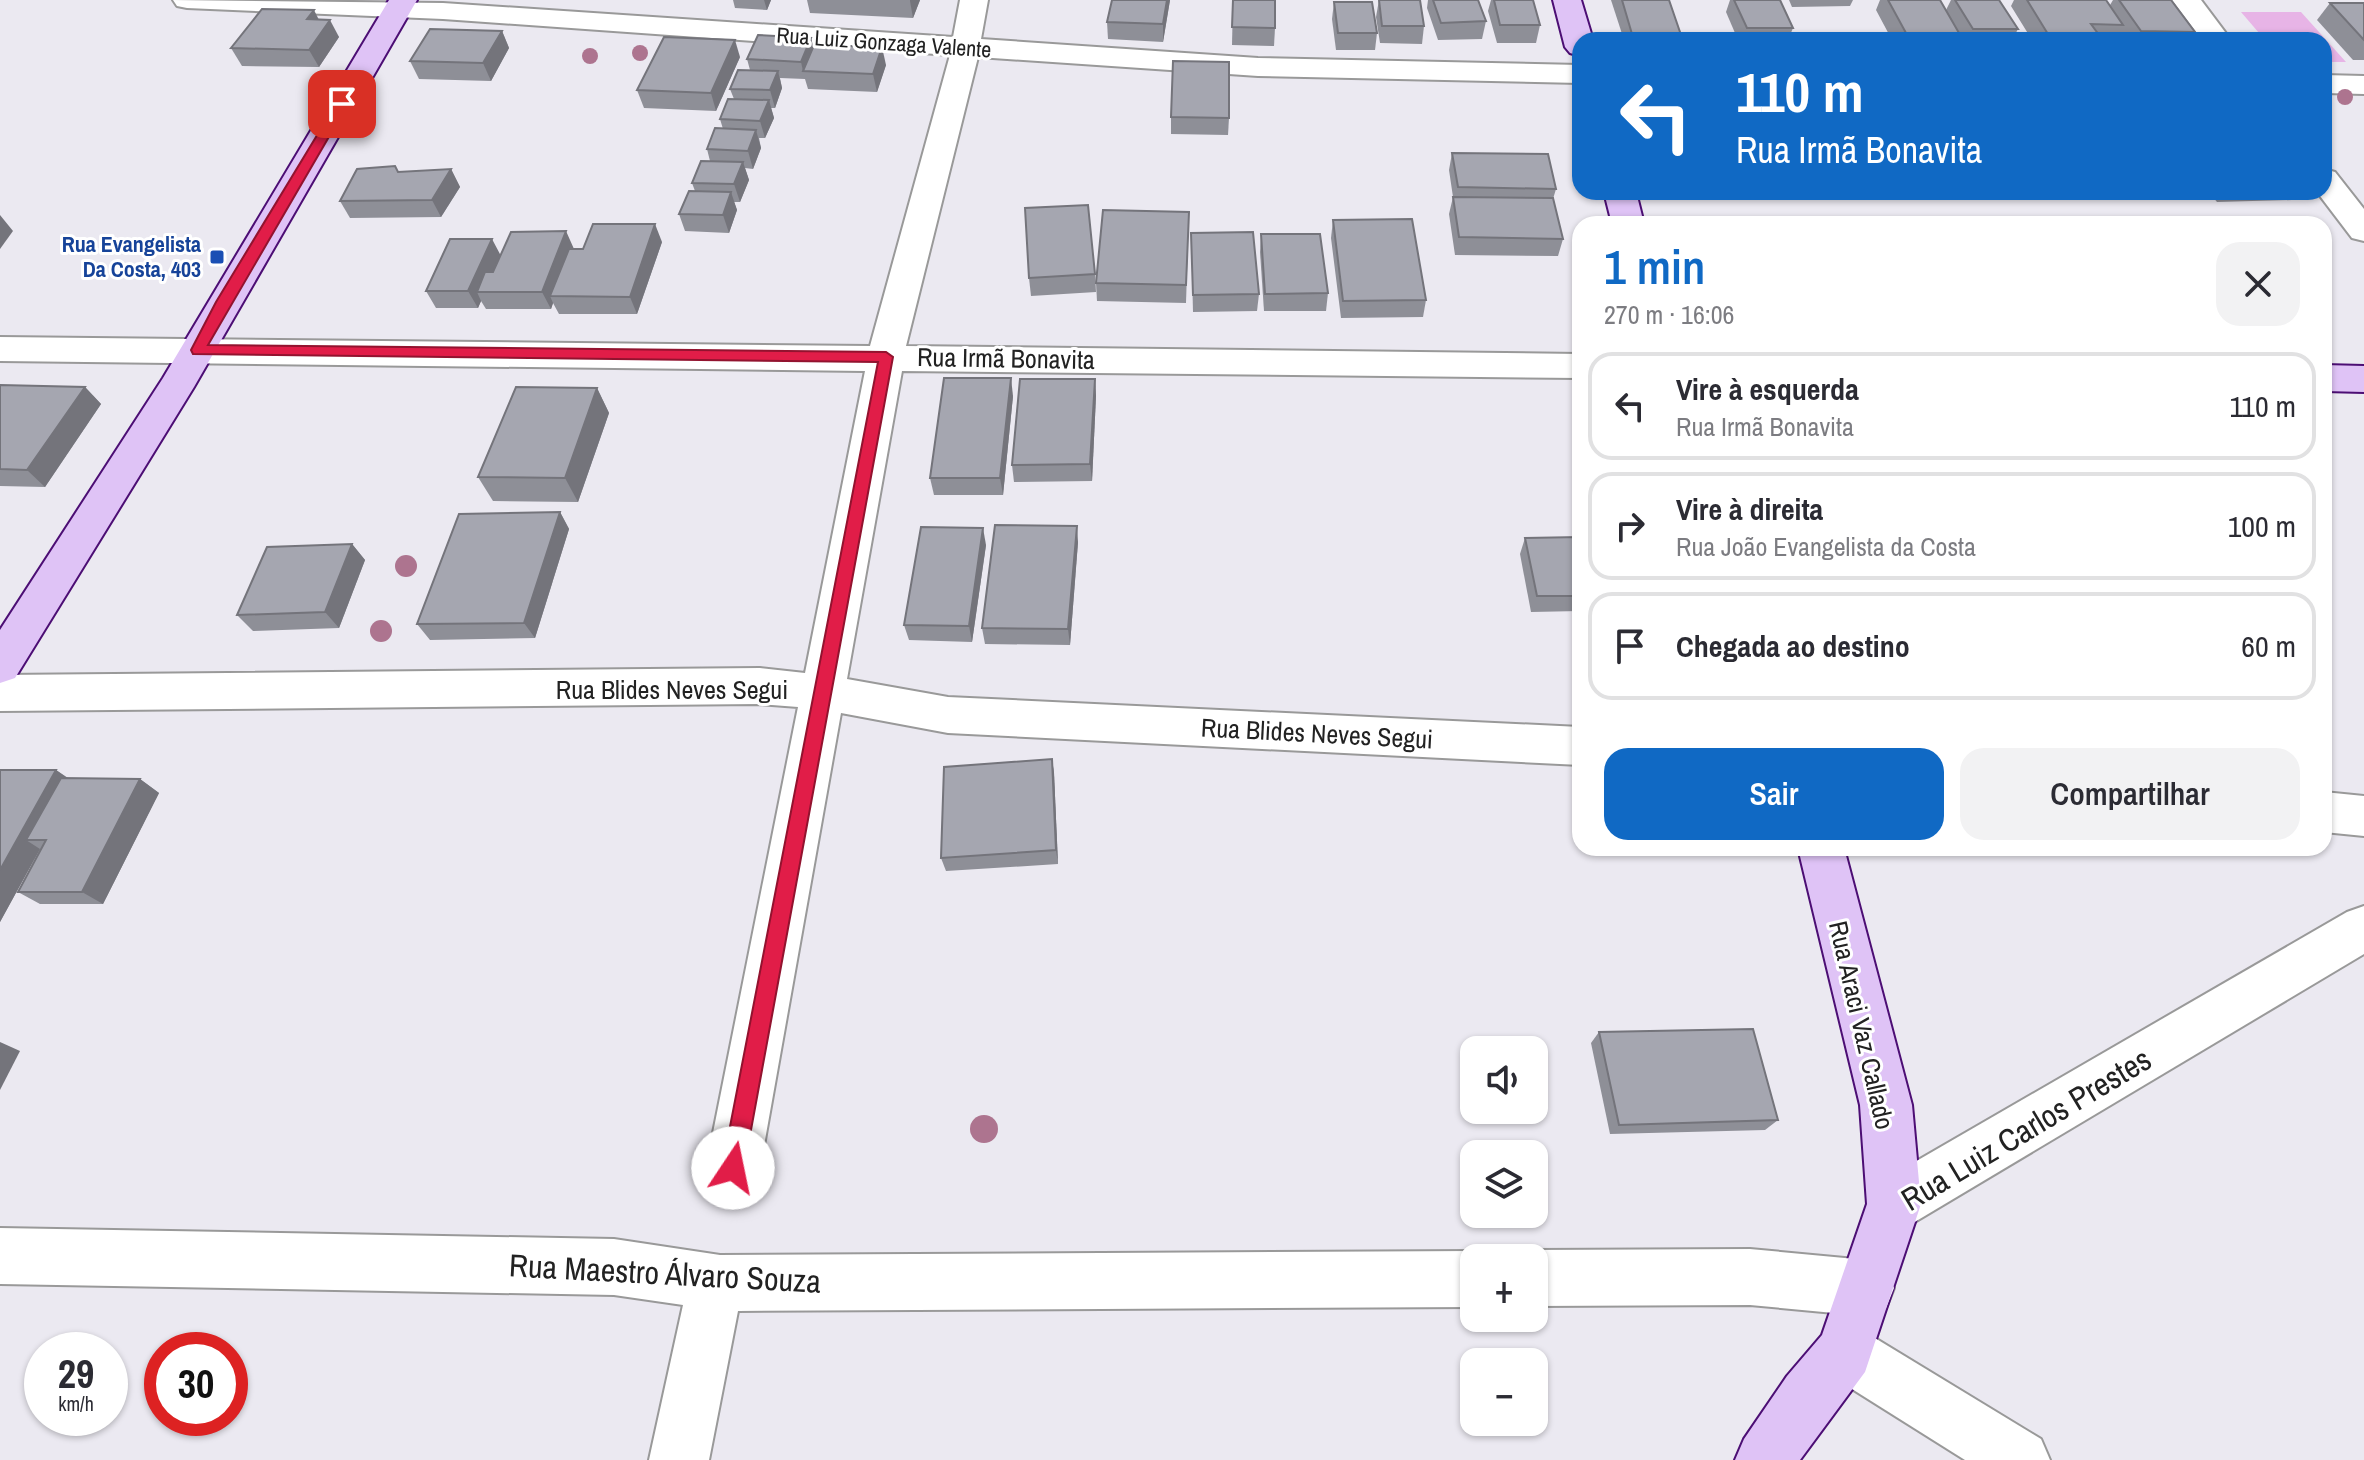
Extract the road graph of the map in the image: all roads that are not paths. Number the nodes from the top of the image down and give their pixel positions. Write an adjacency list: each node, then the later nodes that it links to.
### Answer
1 (187, 0): 5 (street, Rua Luiz Gonzaga Valente)
2 (974, 0): 8 (street)
3 (1567, 0): 6 (street)
4 (2186, 0): 7 (street)
5 (400, 5): 8 (street, Rua Luiz Gonzaga Valente); 15 (street)
6 (1576, 32)
7 (2211, 32)
8 (966, 48): 9 (street, Rua Luiz Gonzaga Valente); 16 (street)
9 (1572, 74)
10 (2332, 84): 11 (street)
11 (2364, 85)
12 (2332, 189): 13 (street)
13 (2364, 231)
14 (0, 349): 15 (street, Rua Irmã Bonavita)
15 (199, 350): 16 (street, Rua Irmã Bonavita); 20 (street)
16 (886, 357): 17 (street, Rua Irmã Bonavita); 21 (street)
17 (1572, 366)
18 (2332, 378): 19 (street)
19 (2364, 379)
20 (0, 666)
21 (823, 692): 22 (street, Rua Blides Neves Segui); 23 (street, Rua Blides Neves Segui); 28 (street)
22 (0, 693)
23 (1572, 746)
24 (2332, 813): 25 (street)
25 (2364, 816)
26 (1823, 856): 29 (street, Rua Araci Vaz Callado)
27 (2364, 928): 29 (street, Rua Luiz Carlos Prestes)
28 (733, 1168)
29 (1894, 1204): 34 (street, Rua Luiz Carlos Prestes)
30 (0, 1256): 33 (street, Rua Maestro Álvaro Souza)
31 (1548, 1278): 34 (street)
32 (1460, 1279): 33 (street, Rua Maestro Álvaro Souza)
33 (720, 1283): 36 (street)
34 (1866, 1288): 35 (street, Rua Luiz Carlos Prestes)
35 (1845, 1352): 37 (street, Rua Luiz Carlos Prestes); 38 (street)
36 (679, 1460)
37 (1765, 1460)
38 (2020, 1460)

